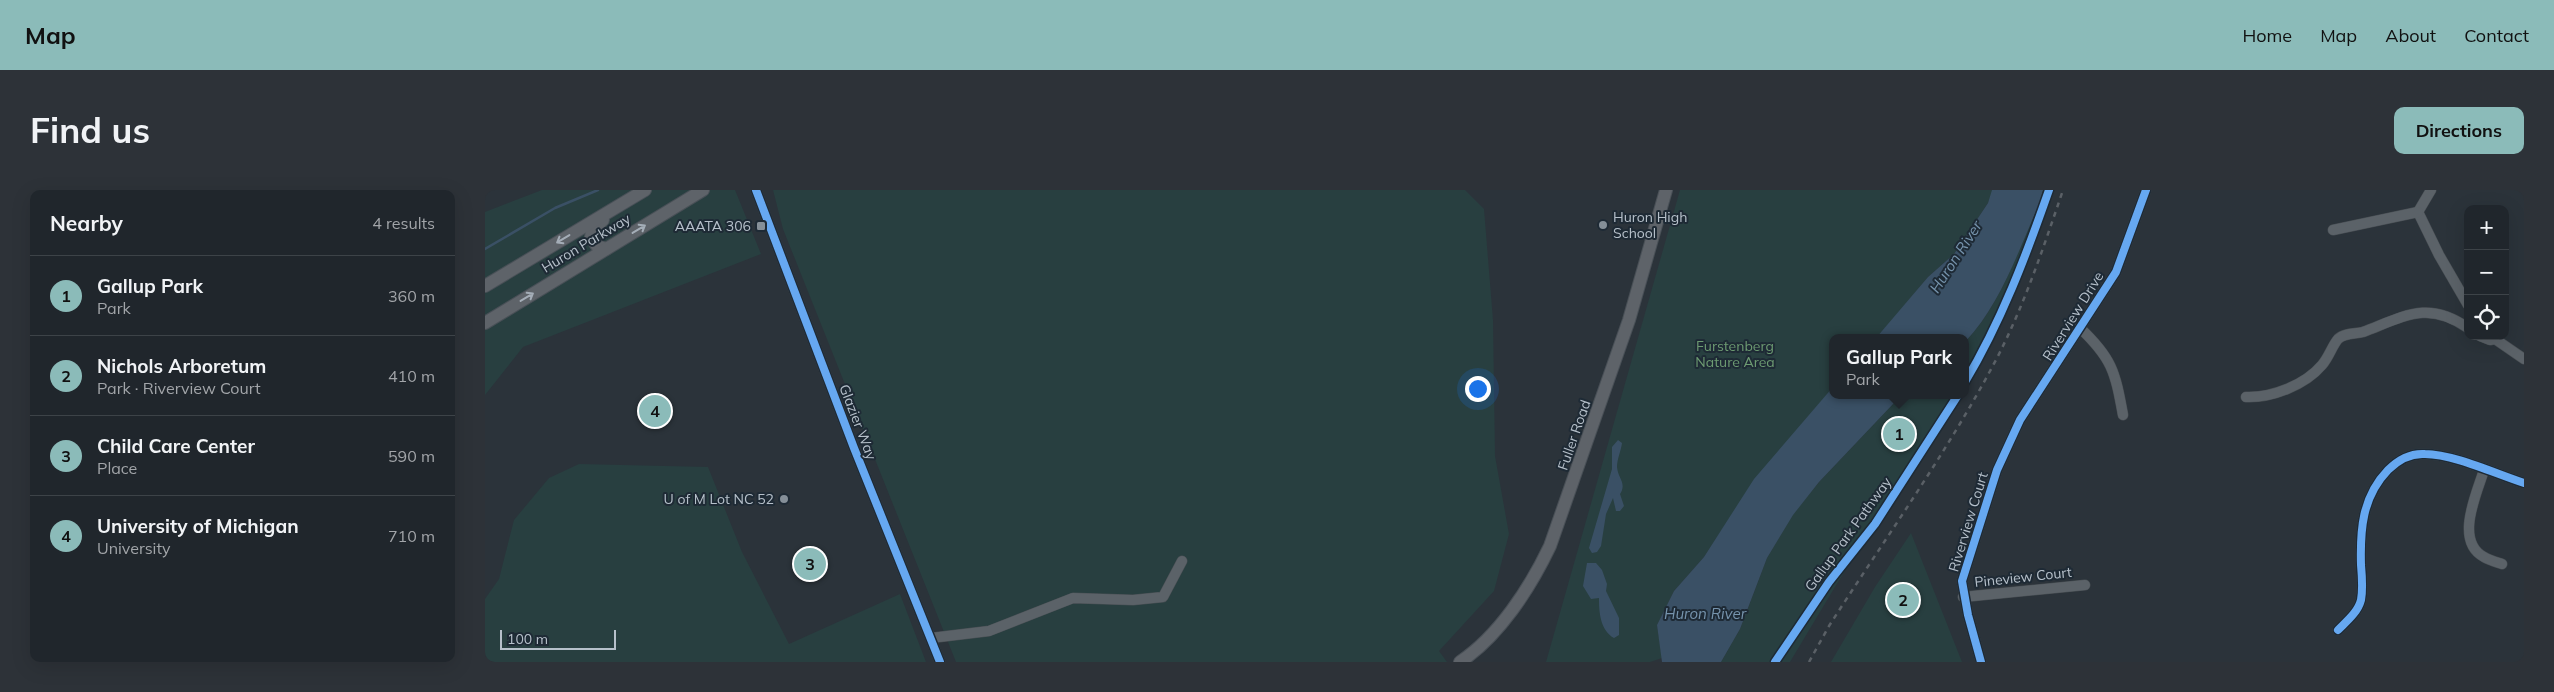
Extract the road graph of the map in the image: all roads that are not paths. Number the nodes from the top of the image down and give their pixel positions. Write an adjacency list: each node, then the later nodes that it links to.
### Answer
1 (645, 190): 7 (main road, Huron Parkway)
2 (703, 190): 10 (main road, Huron Parkway, one-way to 2)
3 (756, 190): 28 (street, Glazier Way)
4 (1666, 190): 29 (main road, Fuller Road)
5 (2147, 190): 15 (street, Riverview Drive)
6 (2431, 190): 8 (street)
7 (620, 205): 10 (main road); 11 (main road, Huron Parkway, one-way to 11)
8 (2418, 212): 9 (street); 12 (street)
9 (2333, 230)
10 (606, 249): 13 (main road, Huron Parkway, one-way to 10)
11 (485, 286)
12 (2464, 298)
13 (485, 322)
14 (2464, 325): 18 (street)
15 (2079, 327): 19 (street); 20 (street, Riverview Drive)
16 (2496, 340): 17 (street)
17 (2524, 359)
18 (2246, 397)
19 (2123, 415)
20 (2007, 448): 26 (street, Riverview Court)
21 (2484, 470): 22 (street); 24 (street); 27 (street)
22 (2524, 482)
23 (1182, 561): 28 (street)
24 (2502, 564)
25 (2085, 585): 26 (street, Pineview Court)
26 (1963, 597): 31 (street, Riverview Court)
27 (2338, 630)
28 (931, 638): 30 (street, Glazier Way)
29 (1465, 661)
30 (940, 662)
31 (1981, 662)

